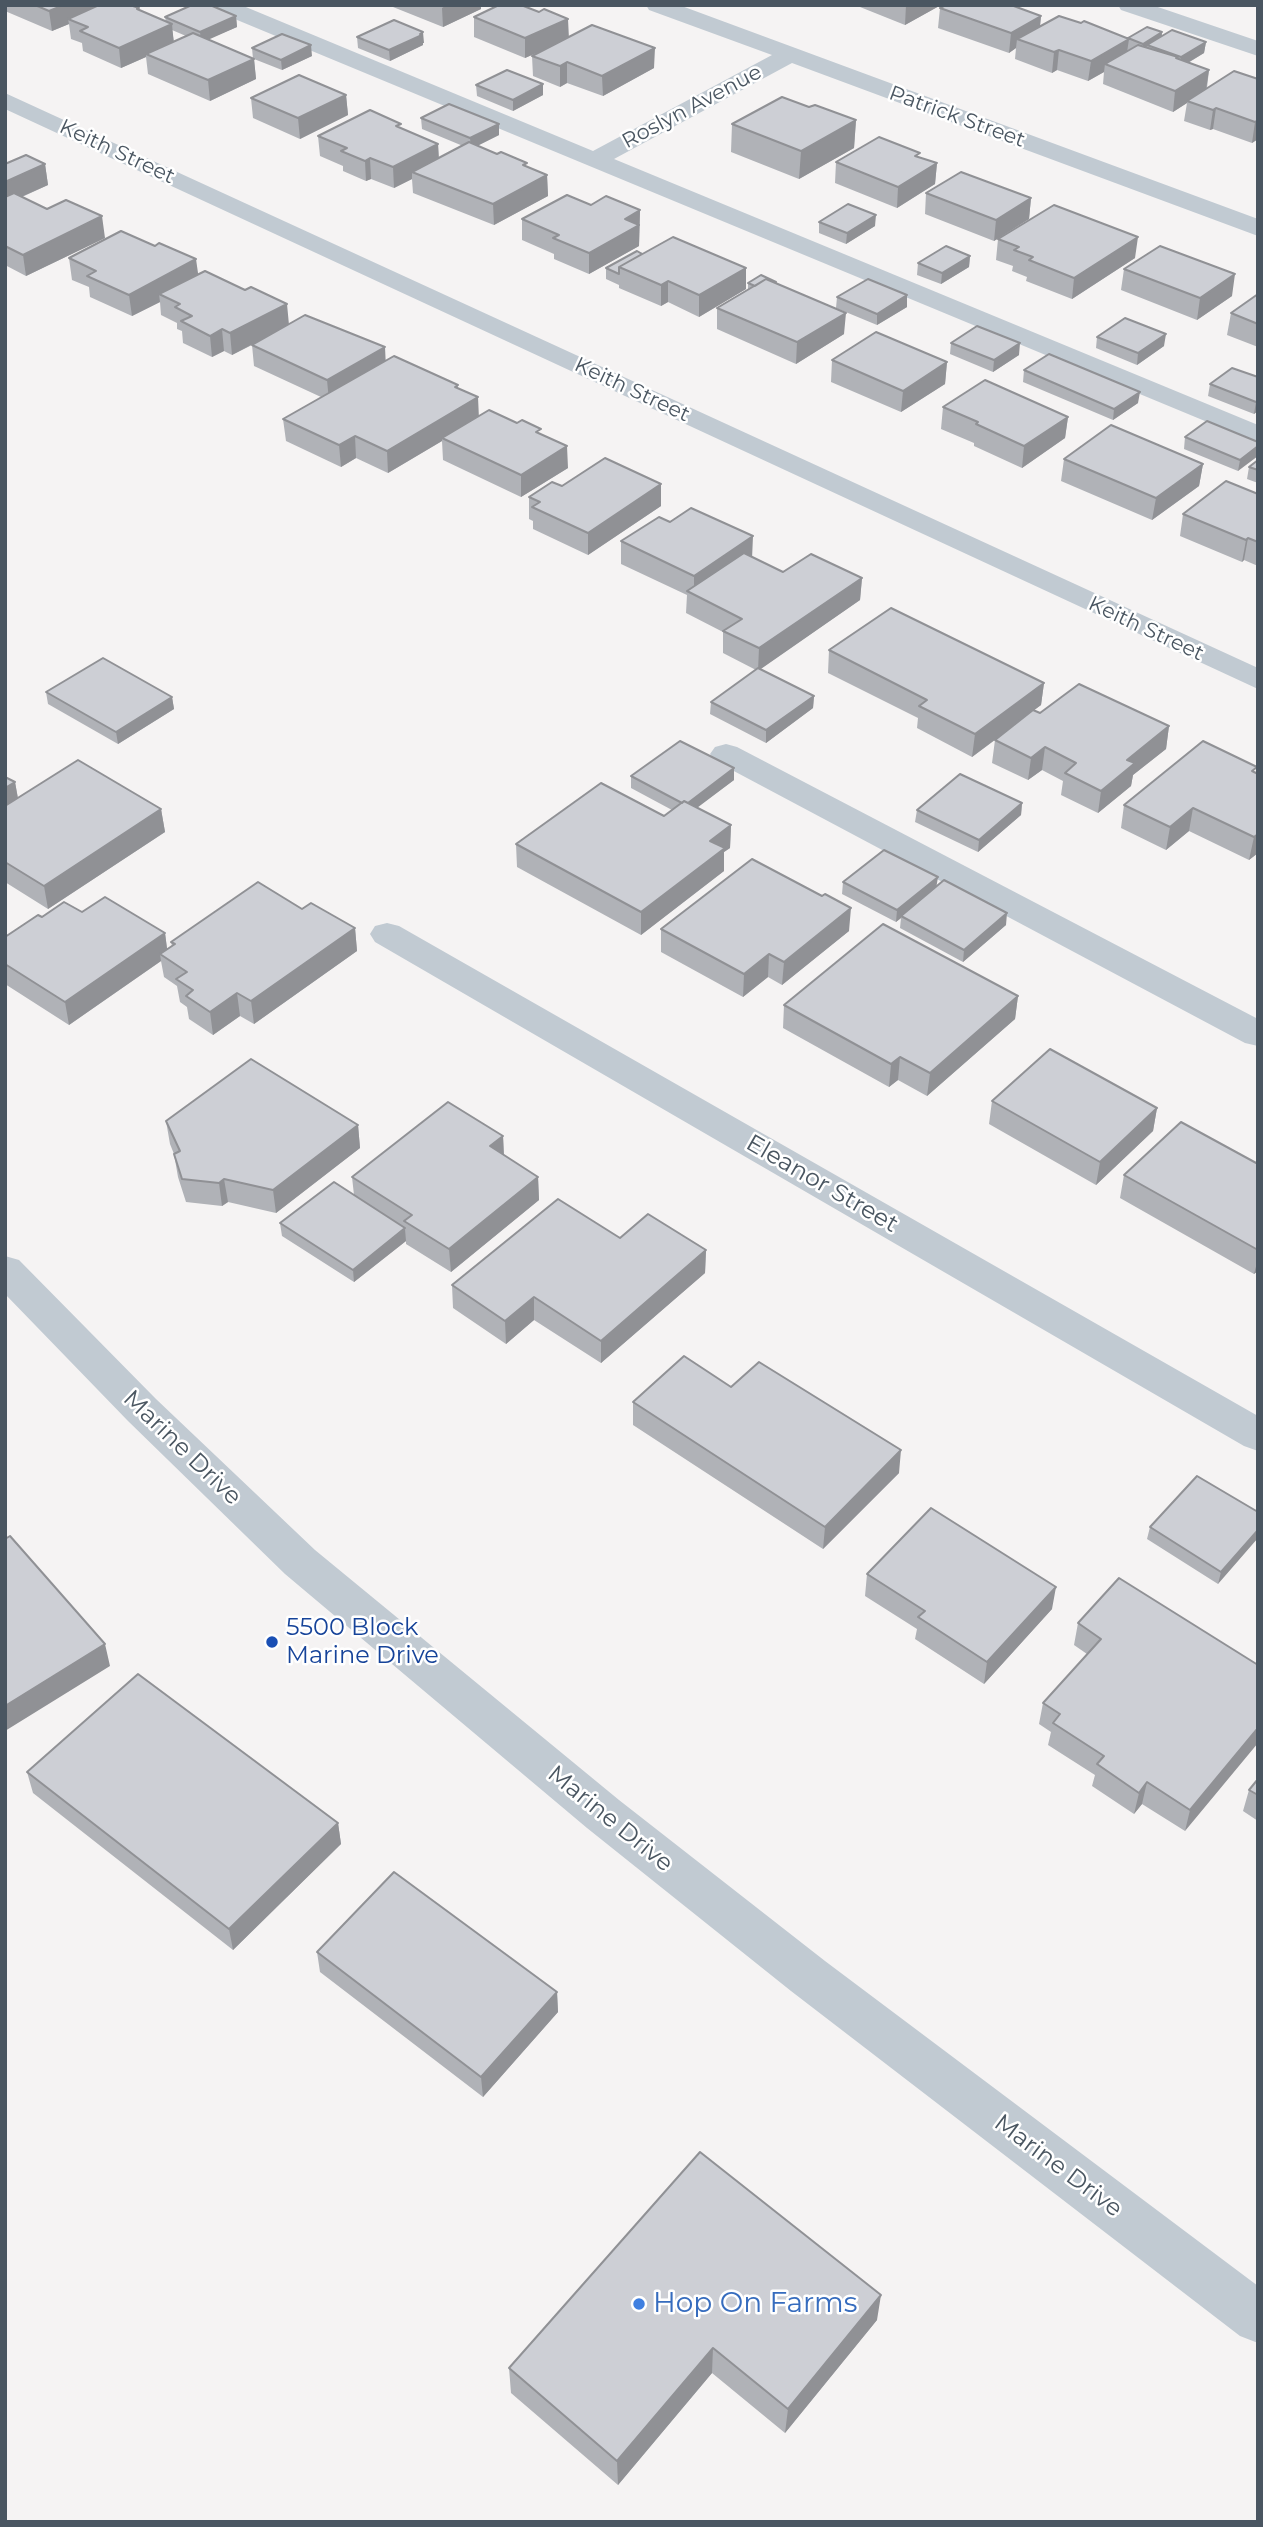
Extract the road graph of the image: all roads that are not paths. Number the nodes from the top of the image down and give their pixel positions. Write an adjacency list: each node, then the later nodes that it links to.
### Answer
1 (221, 5): 7 (street)
2 (657, 5): 5 (street, Patrick Street)
3 (1129, 5): 4 (street)
4 (1258, 49)
5 (790, 55): 7 (street, Roslyn Avenue); 8 (street, Patrick Street)
6 (5, 100): 10 (street, Keith Street)
7 (594, 160): 9 (street)
8 (1258, 228)
9 (1258, 435)
10 (1258, 680)
11 (726, 754): 13 (street)
12 (387, 934): 15 (street, Eleanor Street)
13 (1258, 1034)
14 (5, 1270): 16 (street, Marine Drive)
15 (1258, 1435)
16 (1258, 2318)

